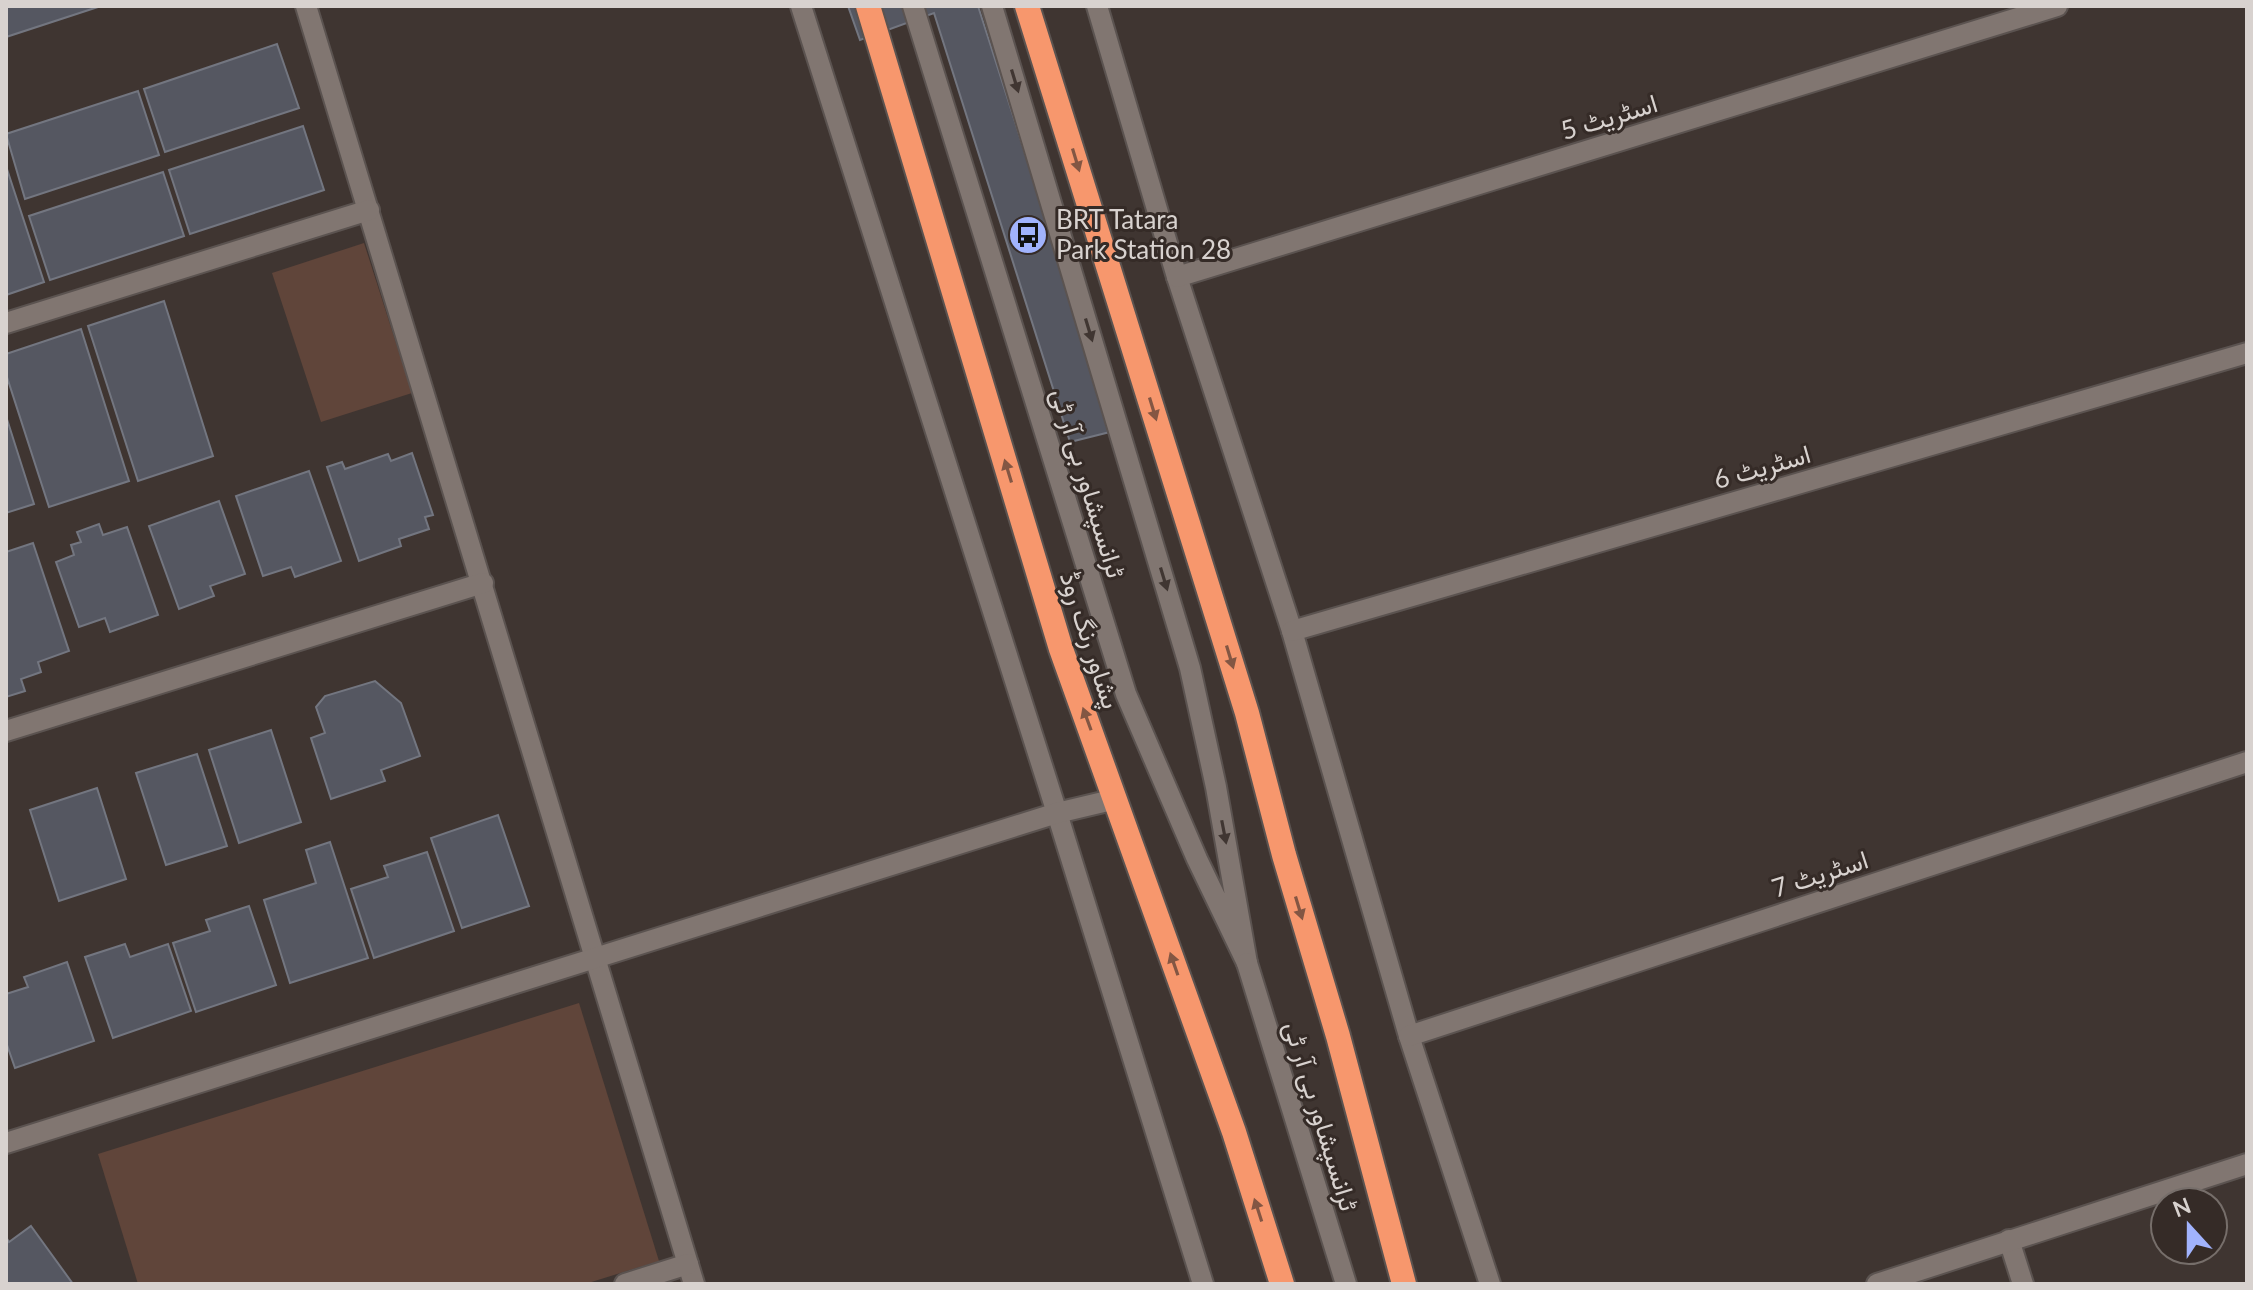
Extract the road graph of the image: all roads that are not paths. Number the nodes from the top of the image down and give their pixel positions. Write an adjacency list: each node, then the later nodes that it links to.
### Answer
1 (306, 6): 9 (street)
2 (801, 6): 18 (street)
3 (868, 6): 17 (highway, پشاور رنگ روڈ, one-way to 3)
4 (913, 6): 20 (street, ٹرانسپشاور بی آر ٹی)
5 (992, 6): 20 (street, ٹرانسپشاور بی آر ٹی, one-way to 20)
6 (1027, 6): 30 (highway, one-way to 30)
7 (1097, 6): 10 (street)
8 (2057, 6): 10 (street, اسٹریٹ 5)
9 (369, 210): 11 (street); 13 (street)
10 (1177, 277): 14 (street)
11 (6, 323)
12 (2247, 353): 14 (street, اسٹریٹ 6)
13 (483, 583): 15 (street); 19 (street)
14 (1292, 631): 21 (street)
15 (6, 731)
16 (2247, 762): 21 (street, اسٹریٹ 7)
17 (1116, 799): 18 (street); 28 (highway, پشاور رنگ روڈ, one-way to 17)
18 (1057, 813): 19 (street); 27 (street)
19 (594, 959): 22 (street); 25 (street)
20 (1247, 963): 29 (street, ٹرانسپشاور بی آر ٹی)
21 (1409, 1036): 31 (street)
22 (6, 1143)
23 (2247, 1164): 24 (street)
24 (2009, 1240): 32 (street); 33 (street)
25 (691, 1274): 26 (street)
26 (625, 1284)
27 (1203, 1284)
28 (1282, 1284)
29 (1346, 1284)
30 (1404, 1284)
31 (1490, 1284)
32 (1877, 1284)
33 (2023, 1284)

